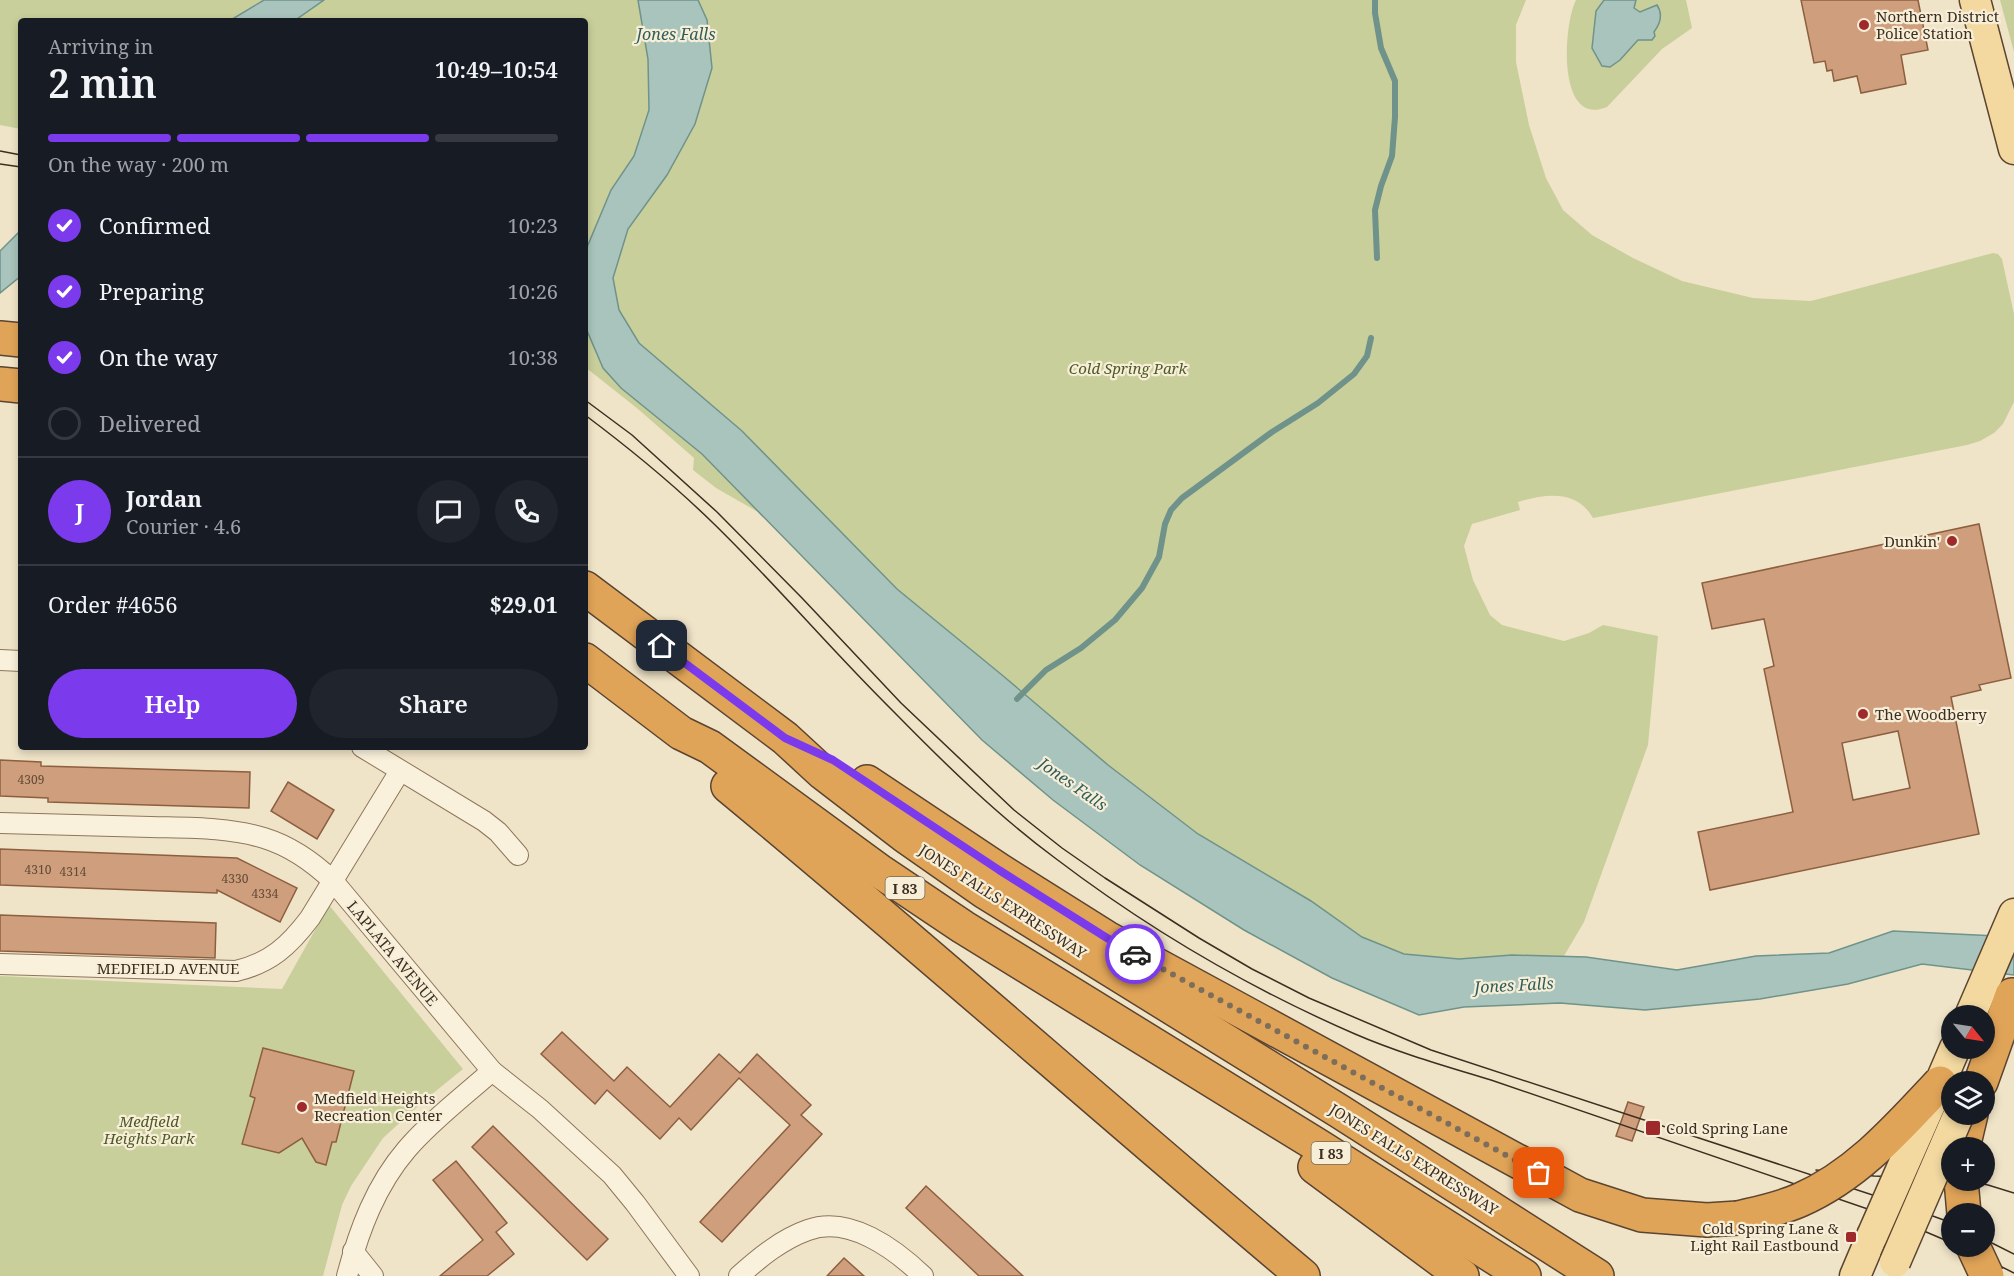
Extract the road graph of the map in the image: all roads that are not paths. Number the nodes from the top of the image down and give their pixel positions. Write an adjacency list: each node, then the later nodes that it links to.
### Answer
1 (1976, 0): 2 (main road)
2 (2014, 149)
3 (0, 338): 4 (highway)
4 (18, 340)
5 (0, 384): 6 (highway)
6 (18, 386)
7 (588, 590): 12 (highway, JONES FALLS EXPRESSWAY / I 83)
8 (0, 660): 9 (street)
9 (18, 661)
10 (588, 662): 11 (highway, I 83)
11 (681, 733): 22 (highway, I 83); 36 (highway)
12 (785, 738): 27 (highway, bridge); 39 (highway, JONES FALLS EXPRESSWAY / I 83)
13 (367, 750): 14 (street)
14 (400, 771): 16 (street); 17 (street, MEDFIELD AVENUE)
15 (0, 823): 17 (street, LAPLATA AVENUE)
16 (518, 855)
17 (333, 881): 19 (street, MEDFIELD AVENUE); 24 (street, LAPLATA AVENUE)
18 (2014, 914): 21 (main road)
19 (0, 964)
20 (2013, 993): 25 (main road); 26 (highway)
21 (1975, 1005)
22 (1136, 1034): 37 (highway); 38 (highway, I 83)
23 (1950, 1059): 27 (main road)
24 (492, 1071): 29 (street); 33 (street, LAPLATA AVENUE)
25 (1979, 1071)
26 (1985, 1071)
27 (1940, 1083): 40 (main road, bridge)
28 (1954, 1125): 41 (main road, bridge)
29 (353, 1251): 31 (street); 32 (street)
30 (1978, 1257): 42 (highway, bridge)
31 (347, 1276)
32 (373, 1276)
33 (690, 1276)
34 (739, 1276): 35 (street)
35 (923, 1276)
36 (1303, 1276)
37 (1462, 1276)
38 (1524, 1276)
39 (1597, 1276)
40 (1856, 1276)
41 (1888, 1276)
42 (1987, 1276)

